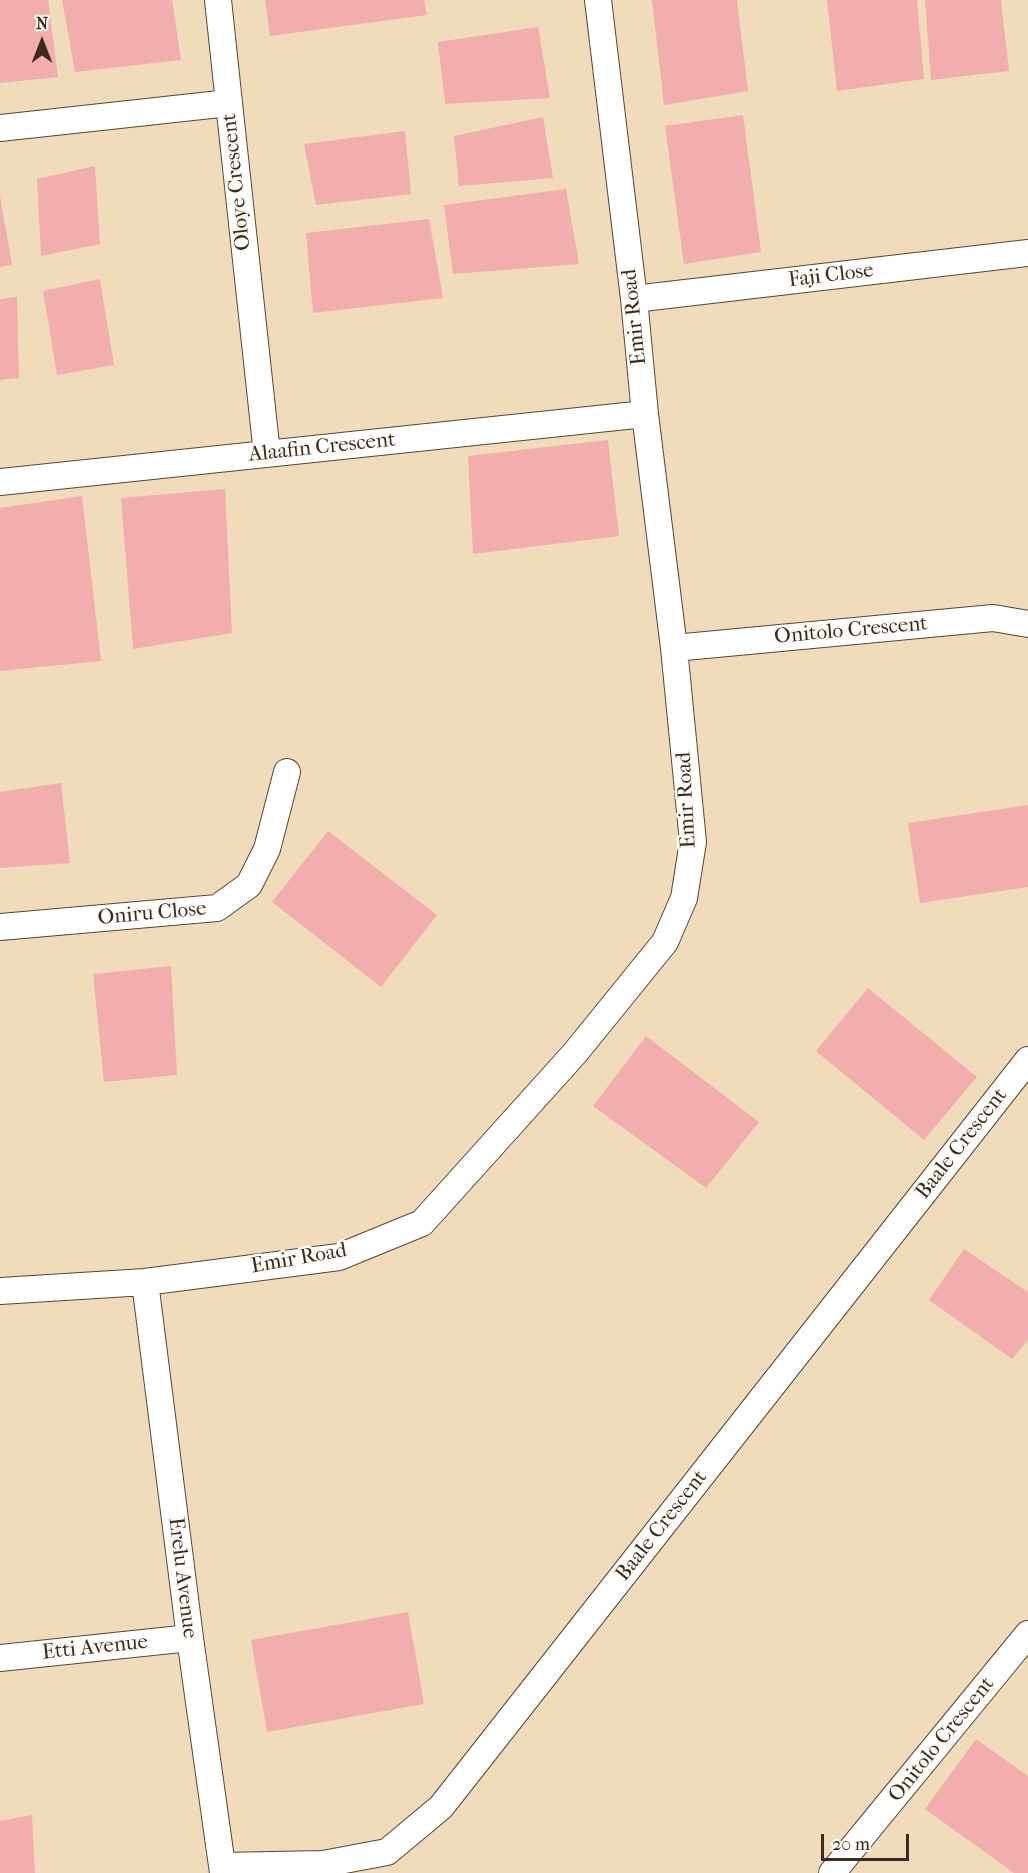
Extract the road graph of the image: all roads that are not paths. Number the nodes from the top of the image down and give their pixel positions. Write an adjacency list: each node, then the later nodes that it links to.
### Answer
1 (218, 0): 3 (street)
2 (598, 0): 6 (street, Emir Road)
3 (229, 103): 4 (street, Oloye Crescent); 8 (street, Oloye Crescent)
4 (0, 128)
5 (1028, 253): 6 (street, Faji Close)
6 (634, 299): 7 (street, Emir Road)
7 (645, 414): 8 (street, Alaafin Crescent); 11 (street, Emir Road)
8 (267, 454): 9 (street, Alaafin Crescent)
9 (0, 482)
10 (1028, 624): 11 (street, Onitolo Crescent)
11 (674, 648): 15 (street, Emir Road)
12 (287, 772): 13 (street, Oniru Close)
13 (0, 927)
14 (1028, 1060): 20 (street, Baale Crescent)
15 (146, 1282): 16 (street, Emir Road); 18 (street, Erelu Avenue)
16 (0, 1291)
17 (1028, 1634): 21 (street, Onitolo Crescent)
18 (190, 1638): 19 (street, Etti Avenue); 20 (street, Erelu Avenue)
19 (0, 1658)
20 (223, 1869)
21 (832, 1873)

